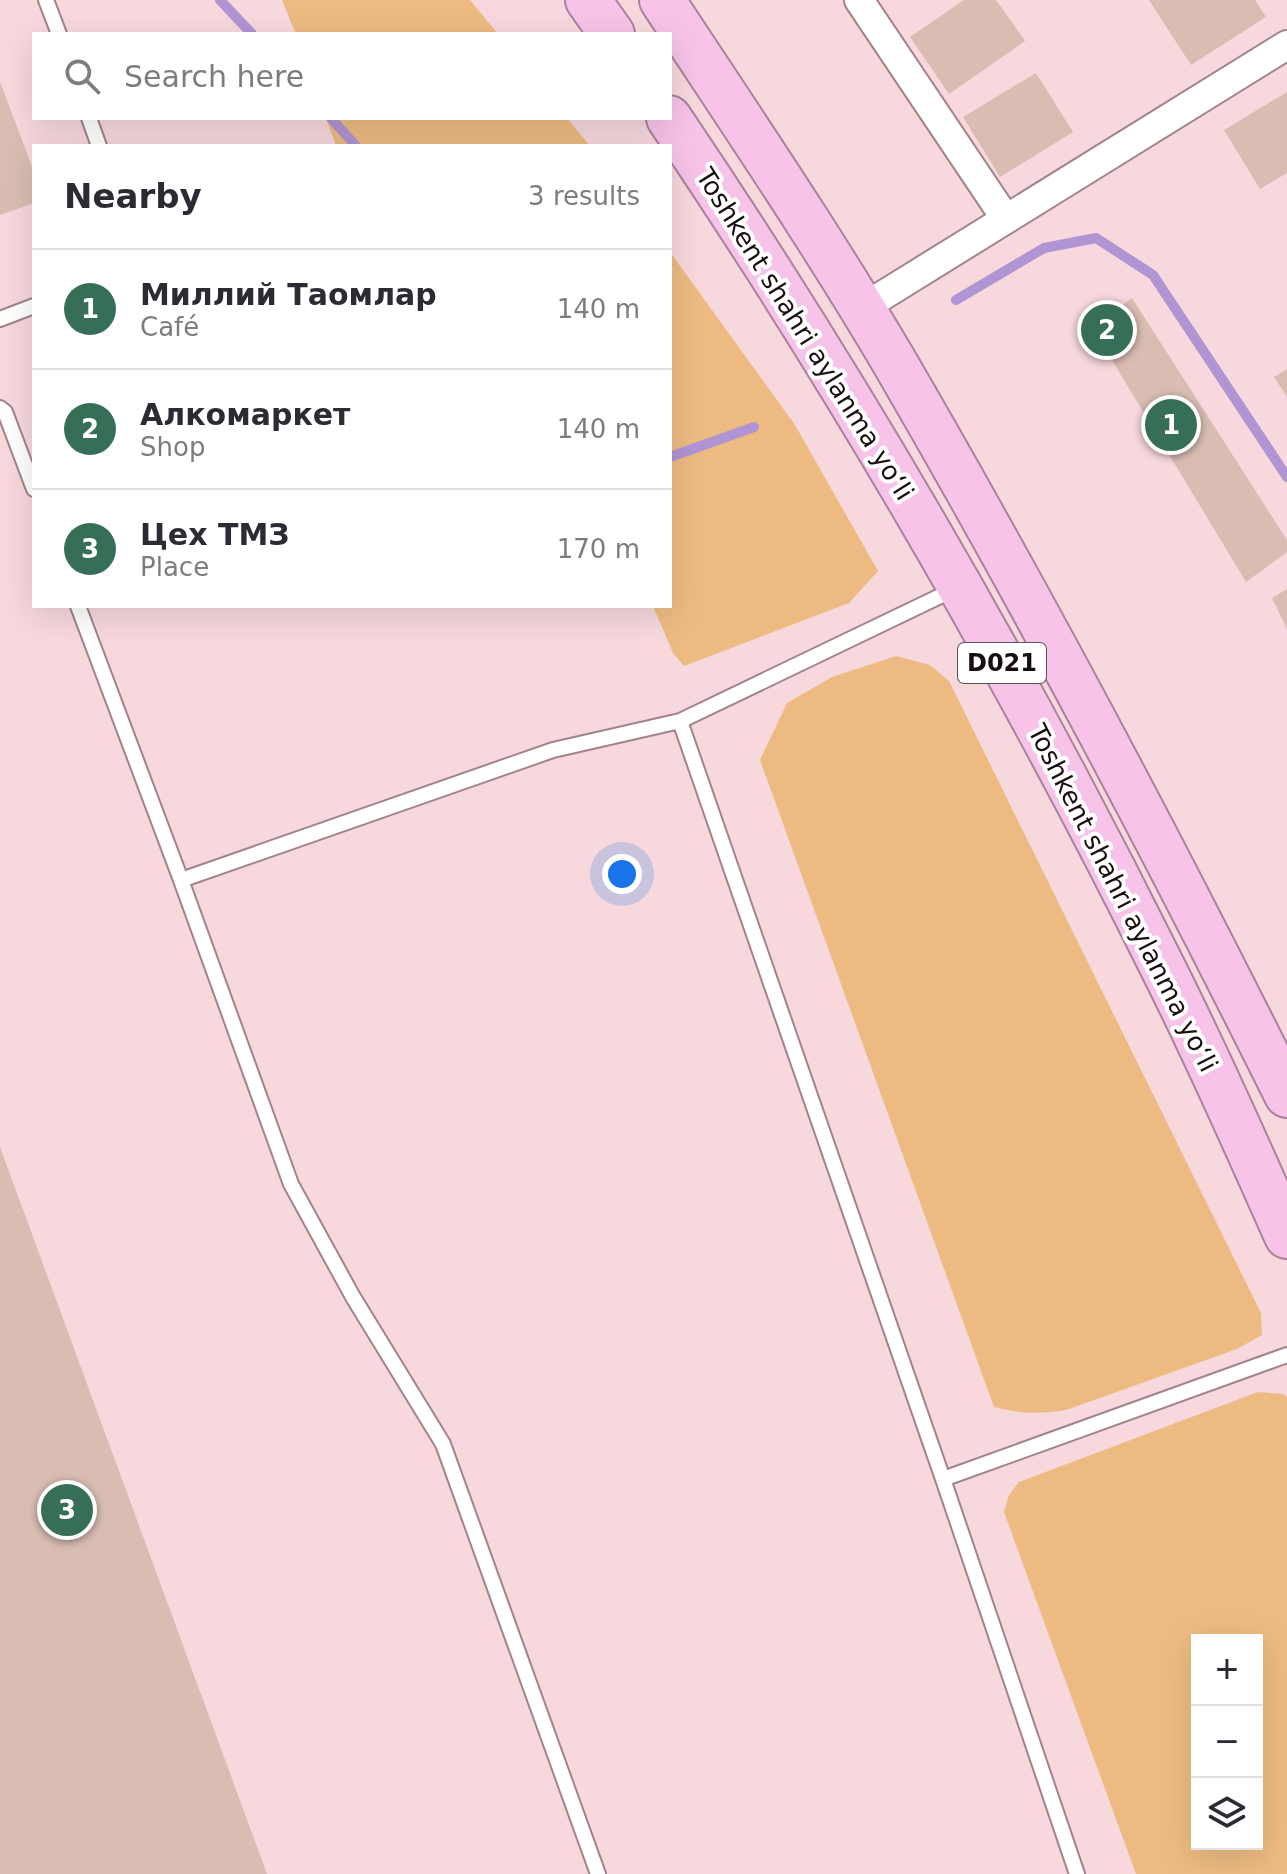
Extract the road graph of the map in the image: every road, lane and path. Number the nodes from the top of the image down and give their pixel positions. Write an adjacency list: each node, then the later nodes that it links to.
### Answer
1 (46, 0): 5 (lane)
2 (588, 0): 6 (highway)
3 (662, 0): 13 (highway, Toshkent shahri aylanma yoʻli / D021)
4 (859, 0): 11 (street)
5 (58, 32)
6 (611, 32)
7 (1287, 45): 11 (street)
8 (90, 120): 10 (lane)
9 (670, 120): 18 (highway, Toshkent shahri aylanma yoʻli / D021)
10 (98, 144)
11 (1006, 219): 13 (street)
12 (32, 307): 14 (lane)
13 (861, 309): 17 (highway, Toshkent shahri aylanma yoʻli / D021)
14 (0, 319)
15 (0, 408): 16 (lane)
16 (32, 484)
17 (1007, 561): 18 (highway); 22 (highway, Toshkent shahri aylanma yoʻli / D021)
18 (960, 586): 20 (lane); 23 (highway, Toshkent shahri aylanma yoʻli / D021)
19 (79, 608): 21 (lane)
20 (680, 721): 21 (lane); 25 (lane)
21 (181, 880): 26 (lane)
22 (1287, 1095)
23 (1287, 1236)
24 (1287, 1355): 25 (lane)
25 (943, 1479): 27 (lane)
26 (598, 1874)
27 (1077, 1874)

